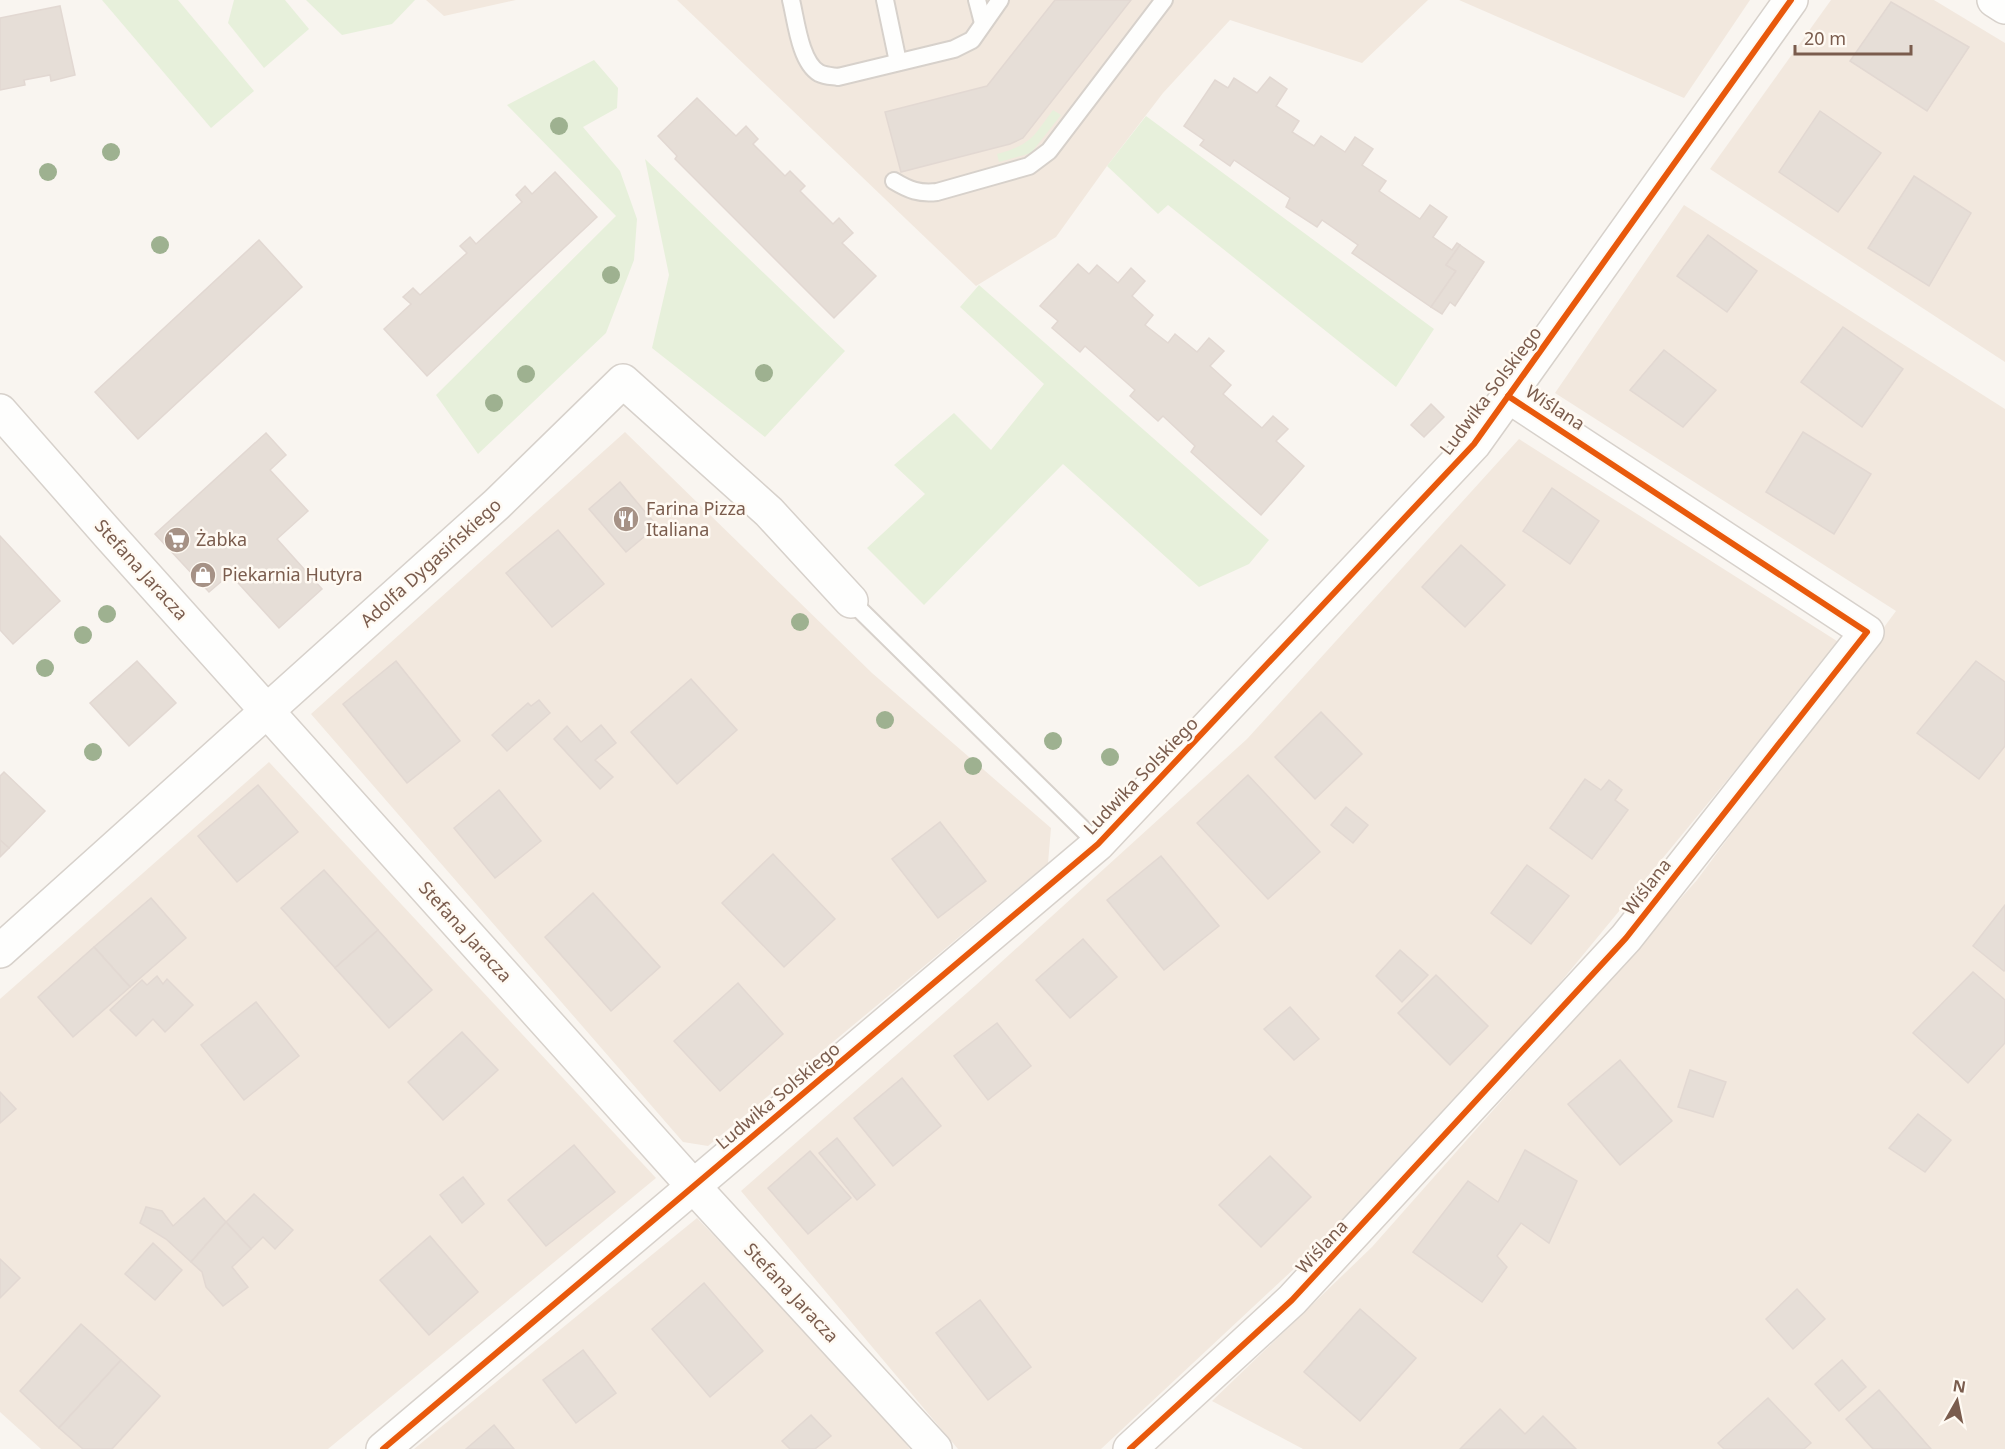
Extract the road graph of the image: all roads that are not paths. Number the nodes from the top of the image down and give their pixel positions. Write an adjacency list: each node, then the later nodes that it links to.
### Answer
1 (791, 0): 10 (lane)
2 (885, 0): 10 (lane)
3 (977, 0): 9 (lane)
4 (1000, 0): 9 (lane)
5 (1164, 0): 11 (lane)
6 (1791, 0): 12 (street, Ludwika Solskiego)
7 (1994, 0): 8 (street)
8 (2005, 7)
9 (983, 23): 10 (lane)
10 (898, 62)
11 (894, 181)
12 (1508, 396): 16 (street, Ludwika Solskiego); 21 (street, Wiślana)
13 (0, 411): 15 (street, Stefana Jaracza)
14 (850, 601): 15 (street, Adolfa Dygasińskiego); 16 (lane)
15 (267, 711): 17 (street, Adolfa Dygasińskiego); 18 (street, Stefana Jaracza)
16 (1098, 844): 18 (street, Ludwika Solskiego)
17 (0, 951)
18 (694, 1186): 19 (street, Ludwika Solskiego); 20 (street, Stefana Jaracza)
19 (382, 1449)
20 (935, 1449)
21 (1130, 1449)

